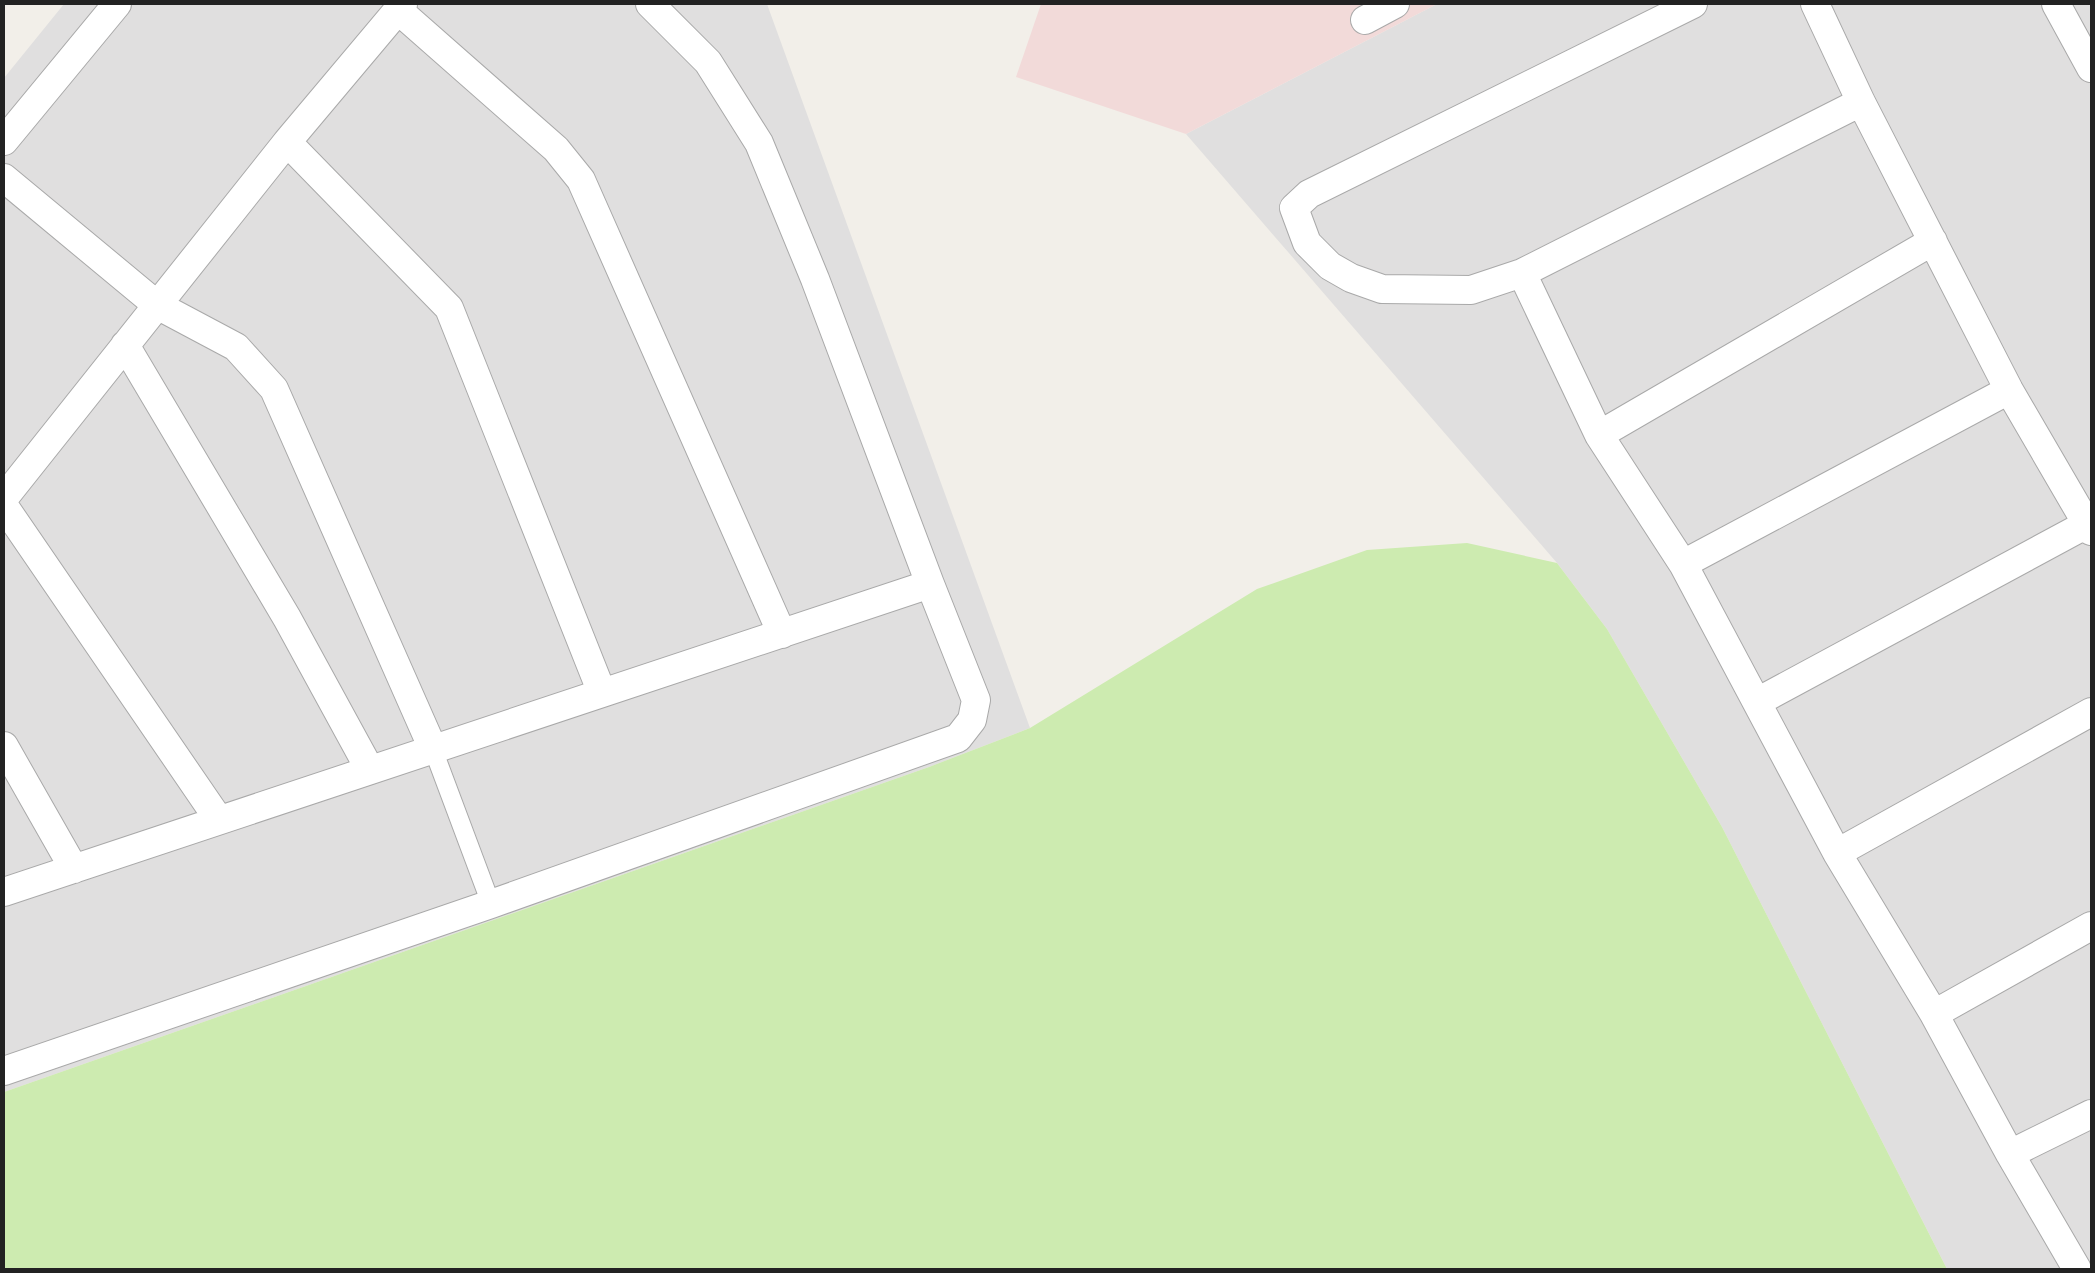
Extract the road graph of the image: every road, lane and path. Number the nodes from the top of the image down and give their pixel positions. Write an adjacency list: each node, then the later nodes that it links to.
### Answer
1 (117, 4): 11 (street)
2 (650, 4): 24 (street)
3 (1395, 4): 8 (street)
4 (1693, 4): 15 (street)
5 (1815, 4): 10 (street)
6 (2056, 4): 9 (street)
7 (401, 7): 12 (street); 25 (street)
8 (1365, 20)
9 (2091, 68)
10 (1861, 102): 14 (street); 15 (street)
11 (4, 141)
12 (287, 142): 16 (street); 26 (street)
13 (4, 178): 16 (street)
14 (1933, 241): 18 (street); 19 (street)
15 (1522, 273): 19 (street)
16 (157, 305): 17 (street); 30 (street)
17 (125, 345): 20 (street); 31 (street)
18 (2009, 390): 22 (street); 23 (street)
19 (1599, 435): 23 (street)
20 (4, 498)
21 (4, 506): 32 (street)
22 (2089, 528): 27 (street)
23 (1683, 564): 27 (street)
24 (930, 584): 25 (street); 36 (street)
25 (782, 634): 26 (street)
26 (602, 693): 30 (street)
27 (1757, 702): 33 (street)
28 (2091, 712): 33 (street)
29 (4, 746): 34 (street)
30 (433, 749): 31 (street); 36 (lane)
31 (370, 770): 32 (street)
32 (220, 820): 34 (street)
33 (1837, 853): 38 (street)
34 (74, 869): 35 (street)
35 (4, 892)
36 (491, 904): 39 (street)
37 (2091, 926): 38 (street)
38 (1934, 1014): 41 (street)
39 (4, 1071)
40 (2091, 1114): 41 (street)
41 (2010, 1154): 42 (street)
42 (2077, 1269)

